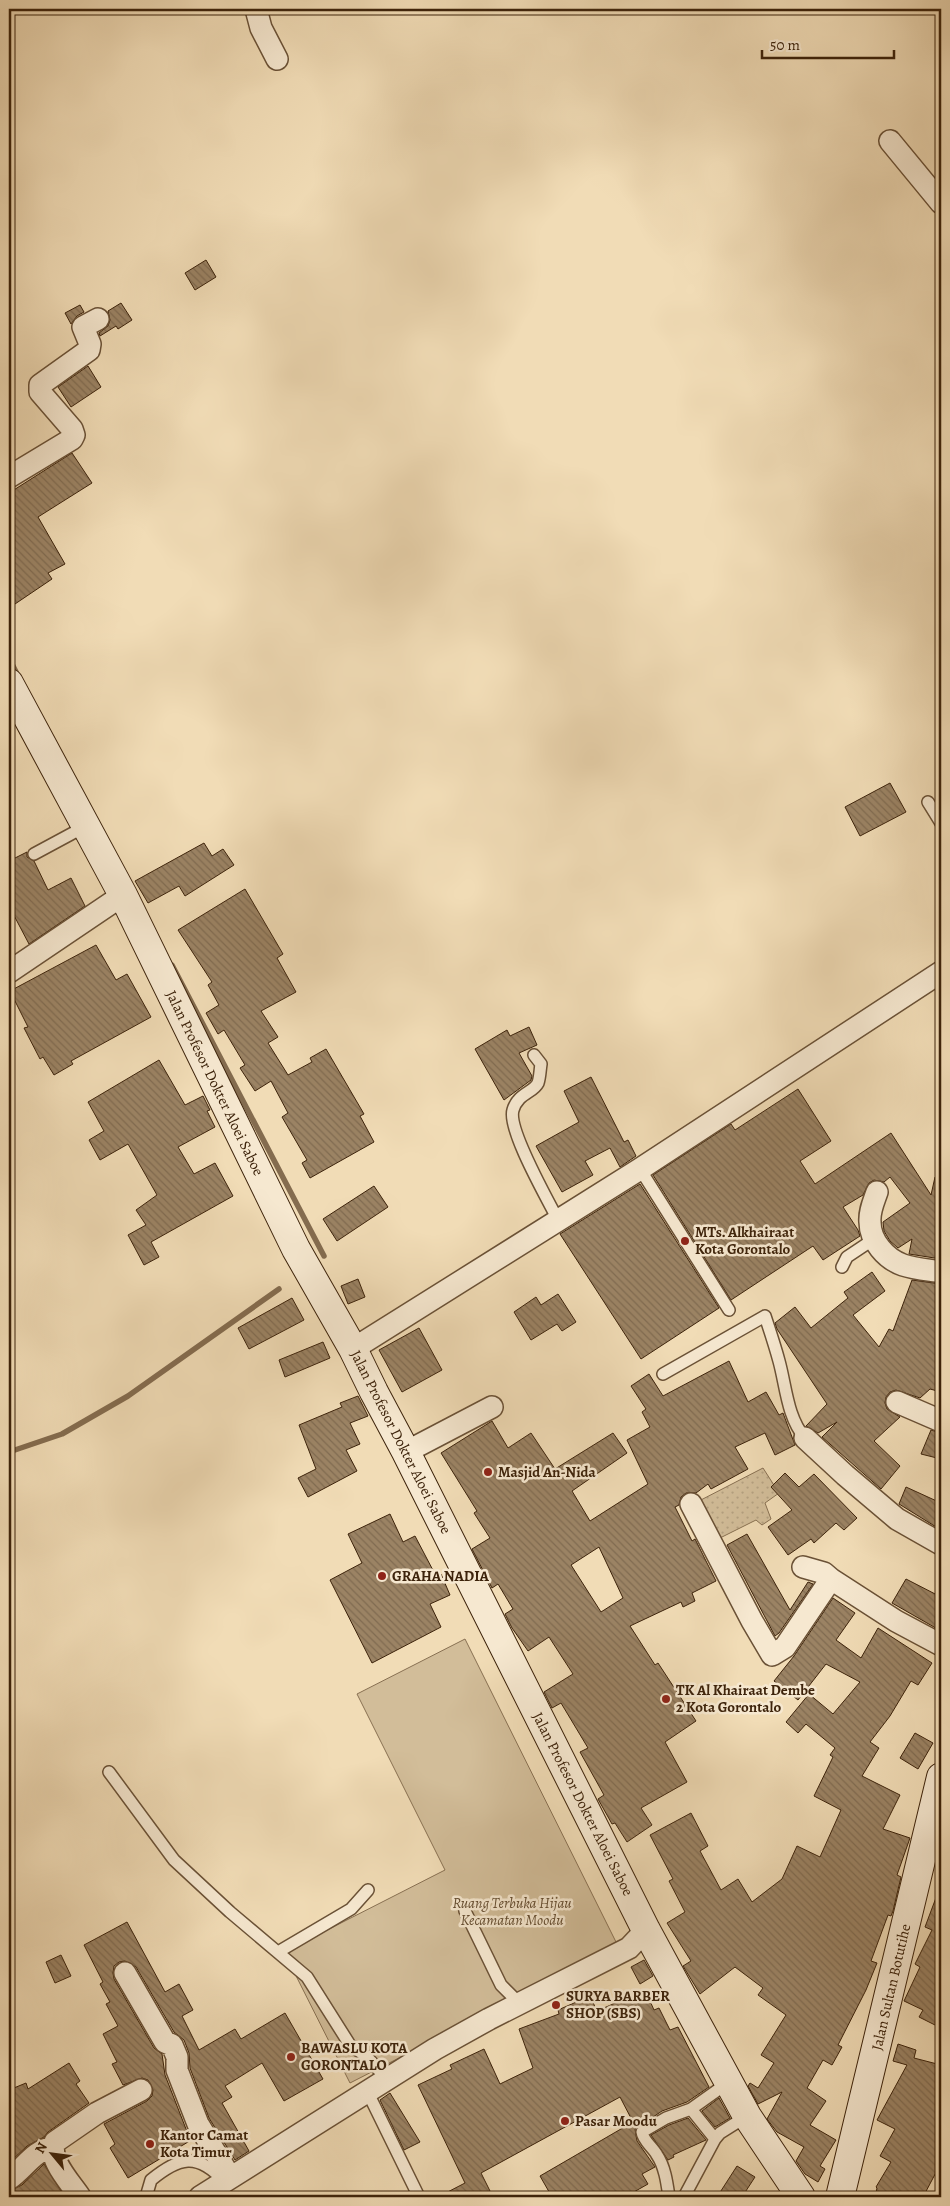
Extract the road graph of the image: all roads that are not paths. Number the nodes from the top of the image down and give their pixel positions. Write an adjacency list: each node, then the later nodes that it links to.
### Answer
1 (256, 9): 2 (street)
2 (277, 59)
3 (890, 141): 4 (street)
4 (941, 203)
5 (98, 319): 6 (street)
6 (9, 477)
7 (9, 683): 10 (street, Jalan Profesor Dokter Aloei Saboe)
8 (928, 802): 9 (lane)
9 (941, 823)
10 (86, 826): 11 (lane); 12 (street, Jalan Profesor Dokter Aloei Saboe)
11 (34, 854)
12 (123, 895): 13 (street); 23 (street, Jalan Profesor Dokter Aloei Saboe)
13 (9, 972)
14 (941, 972): 16 (street)
15 (534, 1055): 18 (lane)
16 (640, 1169): 18 (street); 22 (lane)
17 (877, 1192): 19 (street)
18 (558, 1220): 23 (street)
19 (874, 1239): 20 (lane); 21 (street)
20 (842, 1266)
21 (941, 1272)
22 (728, 1310)
23 (353, 1349): 29 (street, Jalan Profesor Dokter Aloei Saboe)
24 (663, 1374): 28 (lane)
25 (897, 1402): 27 (street)
26 (492, 1407): 29 (street)
27 (941, 1421)
28 (805, 1438): 31 (street)
29 (406, 1452): 39 (street, Jalan Profesor Dokter Aloei Saboe)
30 (692, 1504): 33 (street)
31 (941, 1544)
32 (803, 1567): 33 (street)
33 (831, 1579): 34 (street)
34 (941, 1645)
35 (109, 1772): 40 (lane)
36 (941, 1777): 60 (street, Jalan Sultan Botutihe)
37 (368, 1890): 40 (lane)
38 (465, 1911): 42 (lane)
39 (646, 1930): 42 (street); 44 (street, Jalan Profesor Dokter Aloei Saboe)
40 (278, 1952): 43 (lane)
41 (125, 1973): 52 (street)
42 (519, 2004): 43 (street)
43 (386, 2078): 46 (street)
44 (729, 2082): 47 (lane); 48 (street, Jalan Profesor Dokter Aloei Saboe)
45 (141, 2090): 50 (street)
46 (367, 2091): 52 (street); 56 (lane)
47 (691, 2109): 49 (lane); 57 (lane)
48 (747, 2116): 49 (lane); 59 (street, Jalan Profesor Dokter Aloei Saboe)
49 (714, 2139): 58 (lane)
50 (52, 2148): 51 (street); 53 (street)
51 (9, 2179)
52 (227, 2179): 54 (lane); 55 (street)
53 (80, 2197)
54 (146, 2197)
55 (200, 2197)
56 (419, 2197)
57 (669, 2197)
58 (684, 2197)
59 (801, 2197)
60 (840, 2197)

